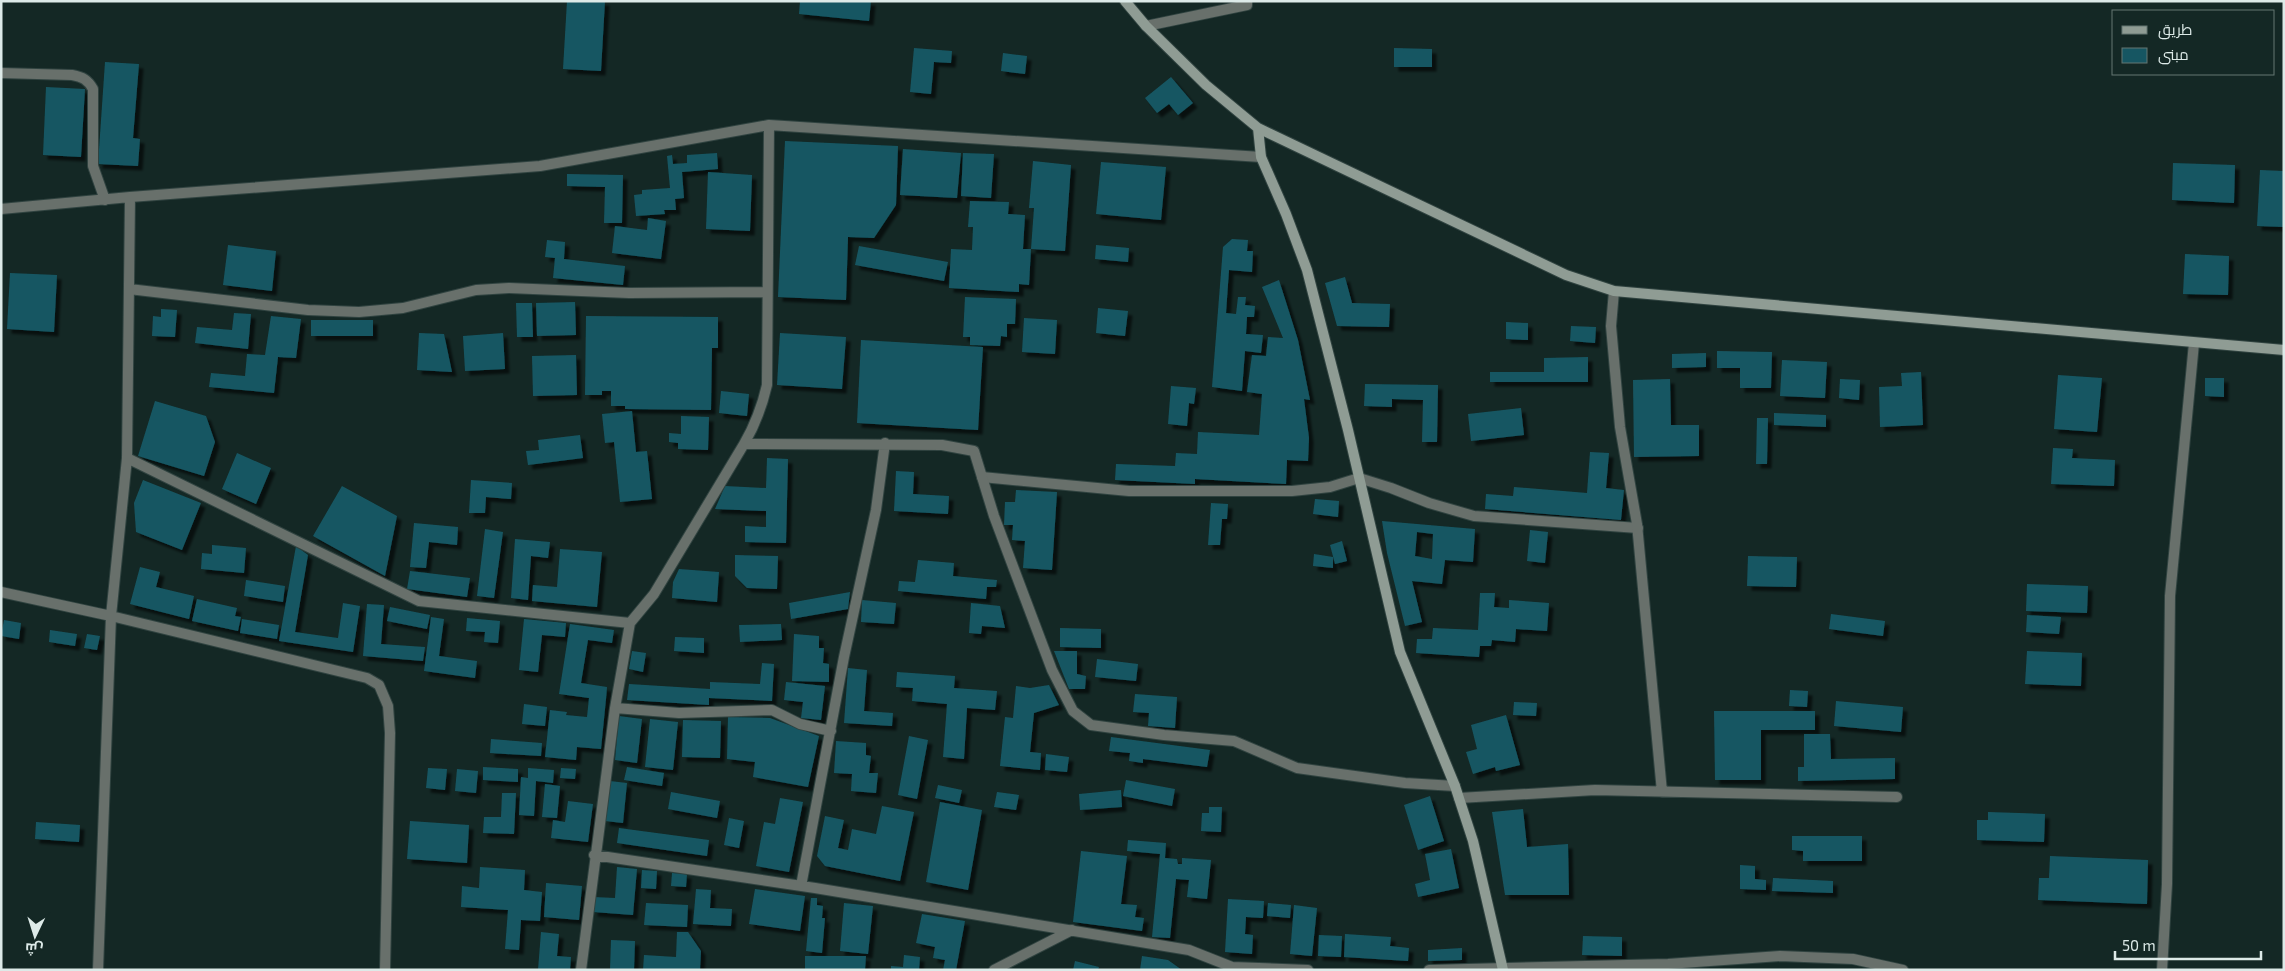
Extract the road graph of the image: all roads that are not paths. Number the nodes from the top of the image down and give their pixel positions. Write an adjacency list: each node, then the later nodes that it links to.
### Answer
1 (1125, 1): 3 (street)
2 (1247, 1): 3 (street)
3 (1146, 26): 6 (street)
4 (1, 73): 9 (street)
5 (769, 125): 7 (street); 8 (street); 13 (street)
6 (1258, 128): 7 (street); 12 (street)
7 (1261, 157): 20 (street)
8 (130, 197): 9 (street); 11 (street)
9 (105, 200): 10 (street)
10 (1, 209)
11 (129, 289): 13 (street); 18 (street)
12 (1614, 291): 14 (street); 21 (street)
13 (768, 292): 17 (street)
14 (2194, 342): 15 (street); 43 (street)
15 (2284, 350)
16 (885, 443): 17 (street); 19 (street); 26 (street)
17 (744, 444): 24 (street)
18 (127, 458): 23 (street); 24 (street)
19 (982, 477): 20 (street); 27 (street)
20 (1359, 478): 21 (street); 27 (street)
21 (1638, 528): 28 (street)
22 (1, 592): 23 (street)
23 (111, 616): 36 (street); 37 (street)
24 (630, 623): 25 (street)
25 (615, 708): 26 (street); 31 (street)
26 (831, 731): 32 (street)
27 (1456, 786): 29 (street)
28 (1662, 792): 29 (street); 30 (street)
29 (1459, 798): 35 (street)
30 (1896, 798)
31 (594, 855): 32 (street); 38 (street)
32 (801, 886): 33 (street)
33 (1072, 930): 34 (street); 39 (street)
34 (1232, 968): 40 (street)
35 (1503, 969): 41 (street); 42 (street)
36 (98, 970)
37 (385, 970)
38 (581, 970)
39 (994, 970)
40 (1308, 970)
41 (1429, 970)
42 (1903, 970)
43 (2162, 970)

